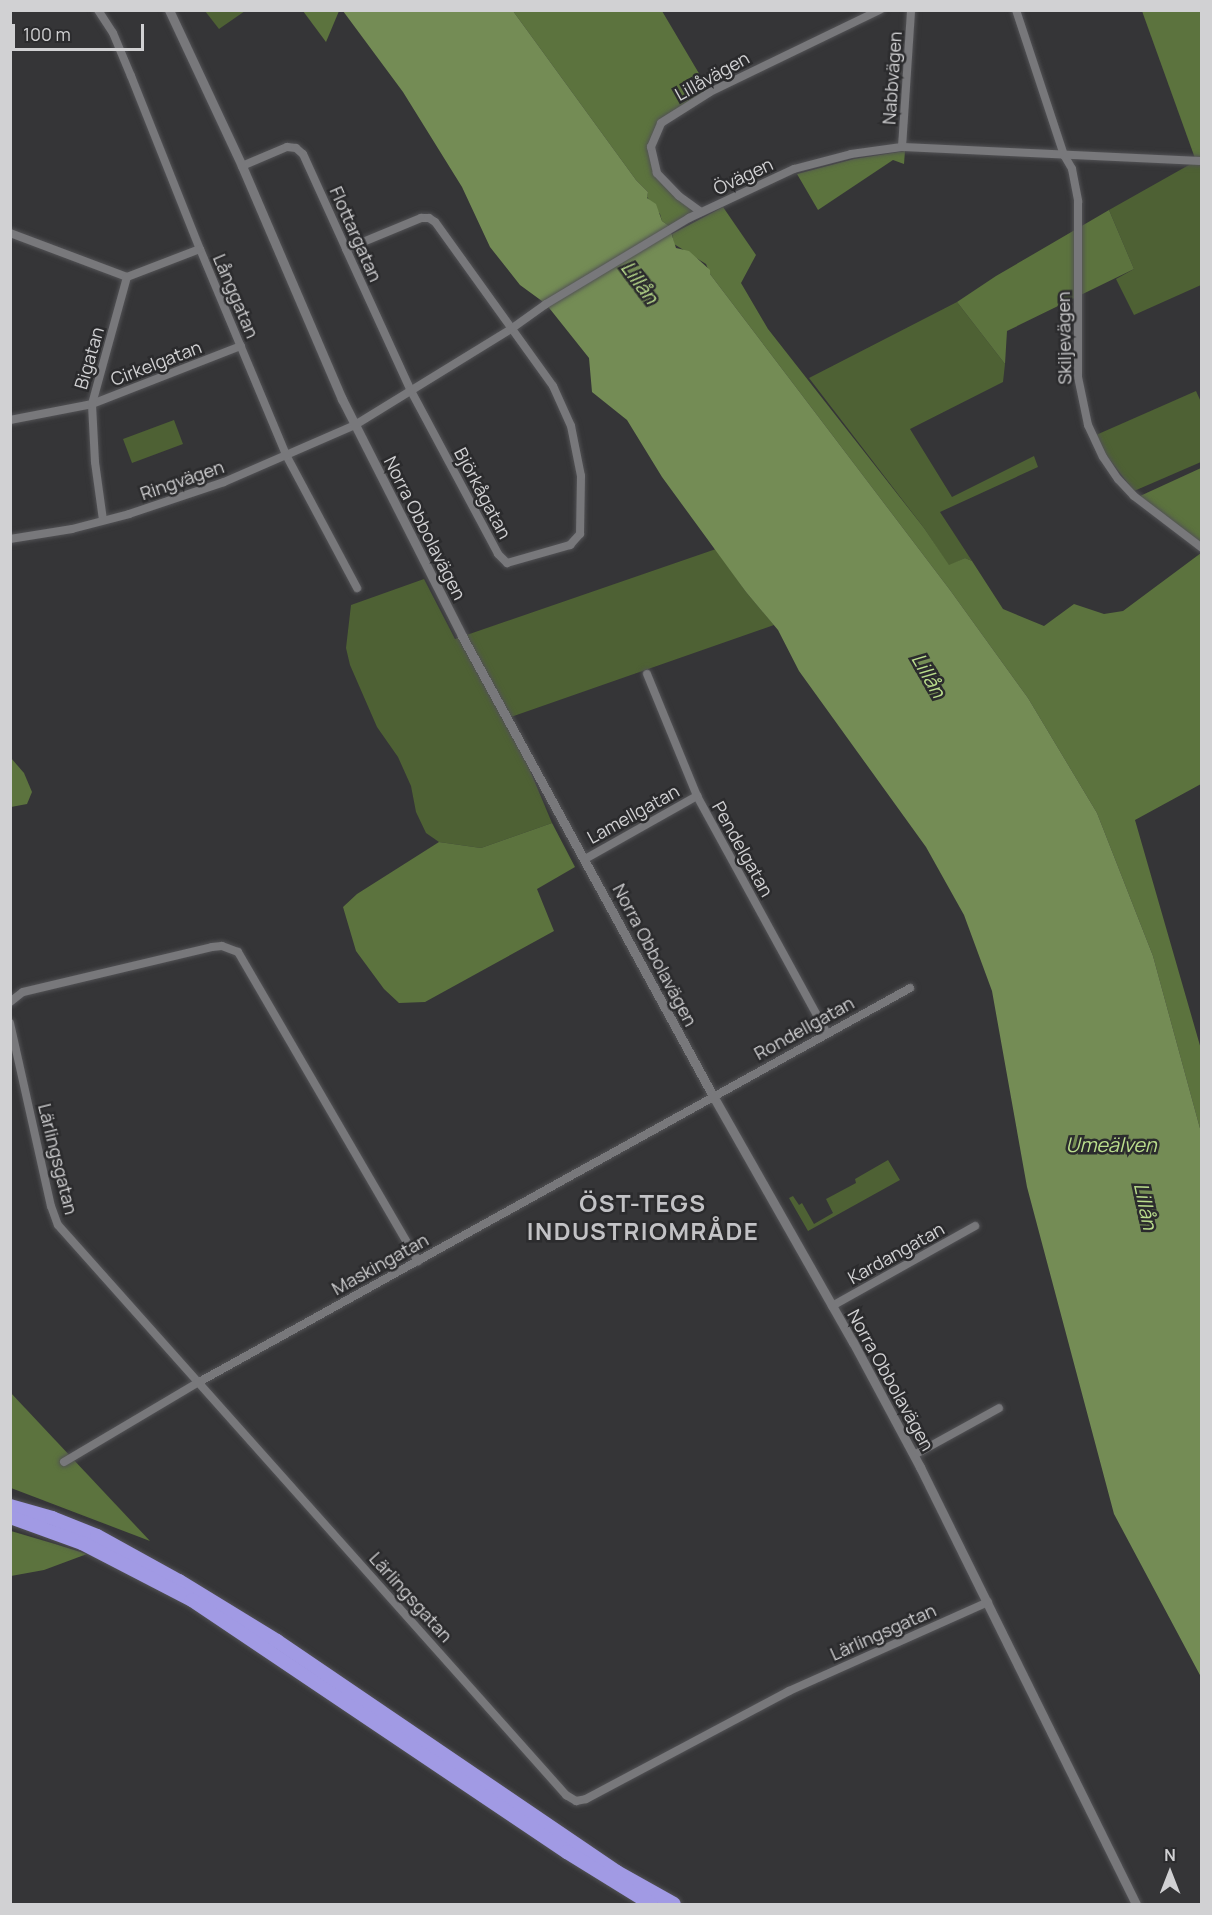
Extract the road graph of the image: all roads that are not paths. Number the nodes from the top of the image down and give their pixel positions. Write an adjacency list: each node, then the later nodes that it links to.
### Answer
1 (98, 10): 12 (street, Långgatan)
2 (168, 10): 9 (street, Norra Obbolavägen)
3 (880, 10): 10 (street, Lillåvägen)
4 (911, 10): 6 (street, Nabbvägen)
5 (1016, 10): 7 (street)
6 (902, 147): 7 (street, Övägen); 10 (street, Övägen)
7 (1064, 155): 8 (street, Övägen); 24 (street, Skiljevägen)
8 (1202, 160)
9 (242, 166): 13 (street, Flottargatan); 20 (street, Norra Obbolavägen)
10 (701, 212): 15 (street, Övägen)
11 (10, 233): 14 (street)
12 (200, 249): 14 (street); 16 (street, Långgatan)
13 (346, 249): 15 (street); 17 (street, Flottargatan)
14 (127, 277): 18 (street, Bigatan)
15 (511, 329): 17 (street, Övägen); 17 (street, Björkågatan)
16 (241, 346): 18 (street, Cirkelgatan); 21 (street, Långgatan)
17 (410, 389): 20 (street, Övägen)
18 (92, 404): 19 (street, Cirkelgatan); 22 (street, Bigatan)
19 (10, 420)
20 (355, 425): 21 (street, Ringvägen); 28 (street, Norra Obbolavägen)
21 (286, 455): 22 (street, Ringvägen); 25 (street, Långgatan)
22 (103, 520): 23 (street, Ringvägen)
23 (10, 539)
24 (1202, 548)
25 (357, 588)
26 (647, 674): 27 (street, Pendelgatan)
27 (697, 796): 28 (street, Lamellgatan); 32 (street, Pendelgatan)
28 (585, 859): 33 (street, Norra Obbolavägen)
29 (910, 988): 32 (street, Rondellgatan)
30 (10, 1002): 35 (street)
31 (10, 1023): 37 (street, Lärlingsgatan)
32 (826, 1032): 33 (street, Rondellgatan)
33 (713, 1096): 35 (street, Maskingatan); 36 (street, Norra Obbolavägen)
34 (975, 1226): 36 (street, Kardangatan)
35 (418, 1261): 37 (street, Maskingatan)
36 (832, 1306): 39 (street, Norra Obbolavägen)
37 (199, 1382): 40 (street, Maskingatan); 43 (street, Lärlingsgatan)
38 (999, 1408): 39 (street)
39 (914, 1455): 43 (street, Norra Obbolavägen)
40 (64, 1462)
41 (10, 1506): 45 (highway)
42 (10, 1517): 44 (highway)
43 (988, 1602): 46 (street, Norra Obbolavägen)
44 (651, 1905)
45 (674, 1905)
46 (1136, 1905)

